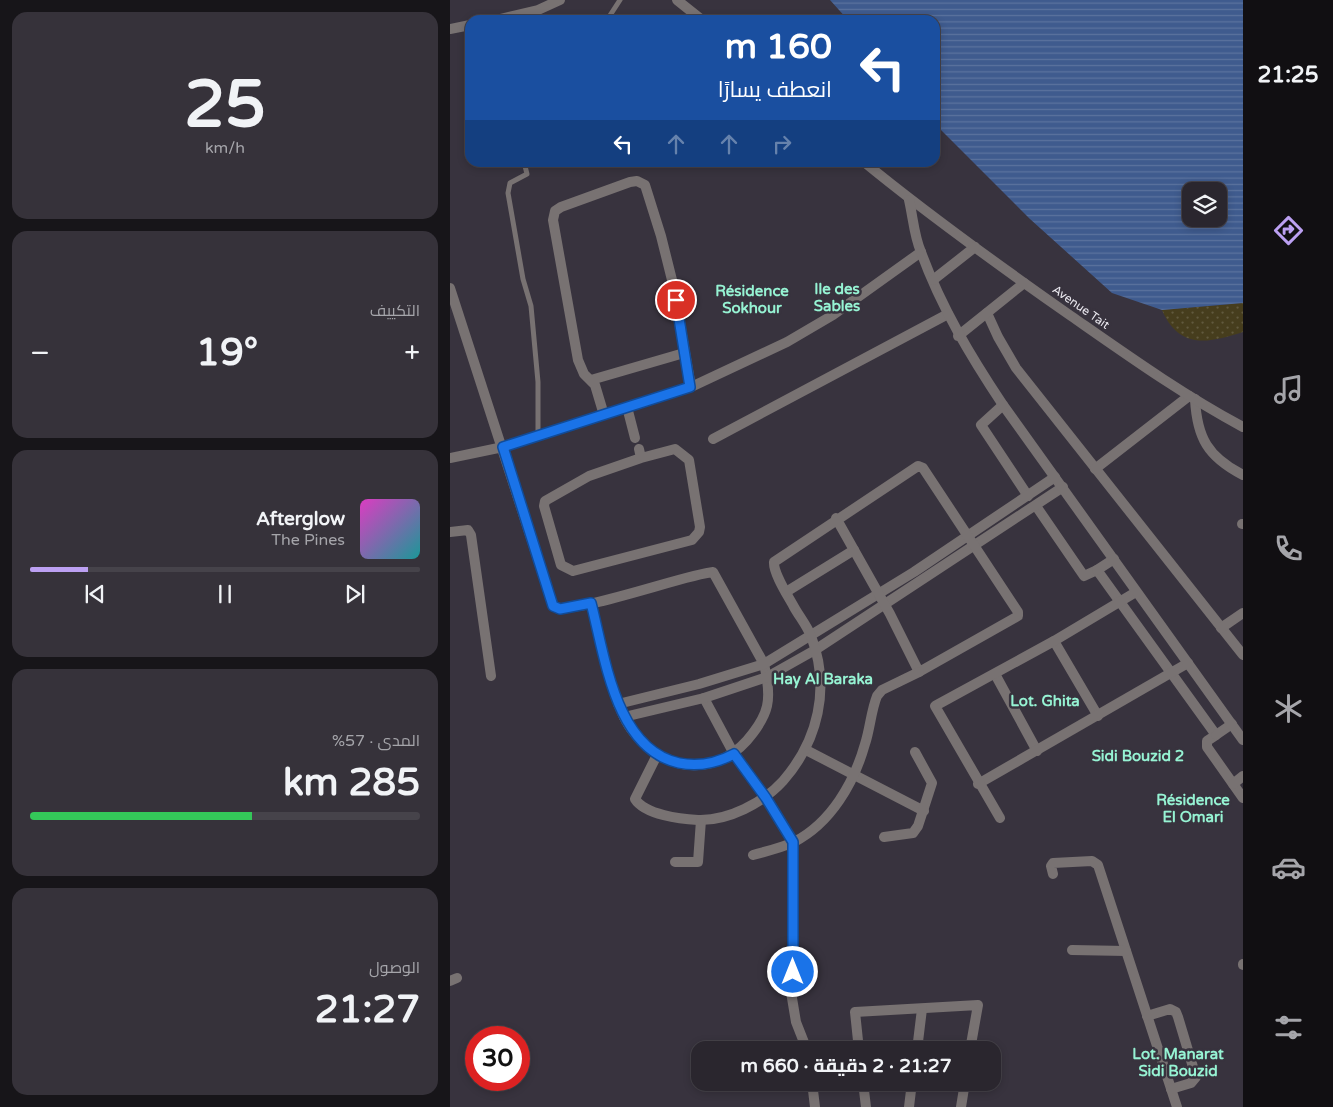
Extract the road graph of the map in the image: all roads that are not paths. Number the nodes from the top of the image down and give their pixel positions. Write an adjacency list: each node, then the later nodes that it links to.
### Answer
1 (560, 0): 4 (street)
2 (620, 0): 5 (lane)
3 (677, 0): 6 (street)
4 (517, 15)
5 (610, 15)
6 (696, 15)
7 (465, 26): 8 (street)
8 (450, 29)
9 (525, 167): 28 (lane)
10 (870, 167): 11 (street, Avenue Tait)
11 (909, 200): 12 (street, Avenue Tait); 13 (street)
12 (975, 247): 14 (street); 15 (street, Avenue Tait)
13 (921, 252): 14 (street); 22 (street)
14 (933, 280): 18 (street)
15 (1024, 283): 17 (street); 23 (street, Avenue Tait)
16 (450, 288): 31 (street)
17 (987, 313): 19 (street); 34 (street)
18 (948, 314): 19 (street); 30 (street)
19 (958, 336): 24 (street)
20 (684, 353): 21 (street); 21 (street); 22 (street)
21 (591, 380): 26 (street)
22 (690, 387): 25 (street)
23 (1192, 398): 27 (street, Avenue Tait); 34 (street); 35 (street)
24 (1003, 405): 36 (street); 38 (street)
25 (627, 407): 26 (street); 29 (street)
26 (604, 415): 28 (street)
27 (1243, 428)
28 (538, 436): 31 (street)
29 (635, 438)
30 (713, 439)
31 (503, 447): 33 (street); 51 (street)
32 (640, 454): 32 (street)
33 (450, 458)
34 (1094, 469): 53 (street)
35 (1243, 474)
36 (1055, 477): 37 (street); 38 (street)
37 (1063, 488): 39 (street); 45 (street)
38 (1028, 496): 42 (street)
39 (1036, 506): 43 (street); 46 (street)
40 (836, 518): 42 (street); 44 (street); 47 (street)
41 (450, 532): 63 (street)
42 (968, 536): 43 (street); 49 (street)
43 (974, 546): 49 (street); 60 (street)
44 (854, 550): 47 (street); 49 (street)
45 (1114, 559): 46 (street); 48 (street)
46 (1097, 570): 50 (street)
47 (786, 592): 54 (street)
48 (1136, 592): 50 (street); 59 (street)
49 (881, 599): 54 (street); 56 (street); 60 (street)
50 (1121, 602): 55 (street); 61 (street)
51 (591, 603): 58 (street); 66 (street)
52 (1243, 613): 53 (street)
53 (1221, 628): 57 (street)
54 (811, 636): 56 (street); 58 (street)
55 (1054, 641): 62 (street); 67 (street)
56 (814, 650): 64 (street); 72 (street)
57 (1243, 655)
58 (764, 664): 64 (street); 66 (street)
59 (1188, 664): 61 (street); 69 (street)
60 (918, 672): 78 (street)
61 (1172, 673): 67 (street); 70 (street)
62 (995, 674): 73 (street); 79 (street)
63 (491, 676)
64 (767, 677): 65 (street); 75 (street)
65 (704, 698): 68 (street); 75 (street)
66 (618, 704): 68 (street)
67 (1098, 716): 73 (street)
68 (624, 717): 76 (street)
69 (1232, 724): 70 (street); 71 (street)
70 (1216, 735): 80 (street)
71 (1243, 740)
72 (806, 750): 78 (street); 81 (street)
73 (1037, 751): 79 (street)
74 (915, 752): 83 (street)
75 (734, 754): 76 (street); 81 (street)
76 (657, 755): 85 (street)
77 (1243, 776): 80 (street)
78 (854, 777): 83 (street); 87 (street)
79 (978, 784): 84 (street)
80 (1233, 784): 82 (street)
81 (766, 798): 85 (street); 87 (street)
82 (1243, 798)
83 (924, 811): 86 (street)
84 (1000, 818)
85 (701, 820): 89 (street)
86 (884, 838)
87 (793, 842): 88 (street); 95 (street)
88 (753, 855)
89 (675, 862)
90 (1052, 874): 92 (street)
91 (1072, 950): 92 (street)
92 (1126, 951): 94 (street)
93 (922, 1009): 96 (street); 97 (street); 98 (street)
94 (1147, 1016): 99 (street); 99 (street)
95 (803, 1041)
96 (858, 1041)
97 (918, 1041)
98 (972, 1041)
99 (1171, 1089): 108 (street)
100 (813, 1091): 104 (street)
101 (864, 1091): 105 (street)
102 (911, 1091): 106 (street)
103 (964, 1091): 107 (street)
104 (815, 1107)
105 (866, 1107)
106 (909, 1107)
107 (961, 1107)
108 (1177, 1107)

